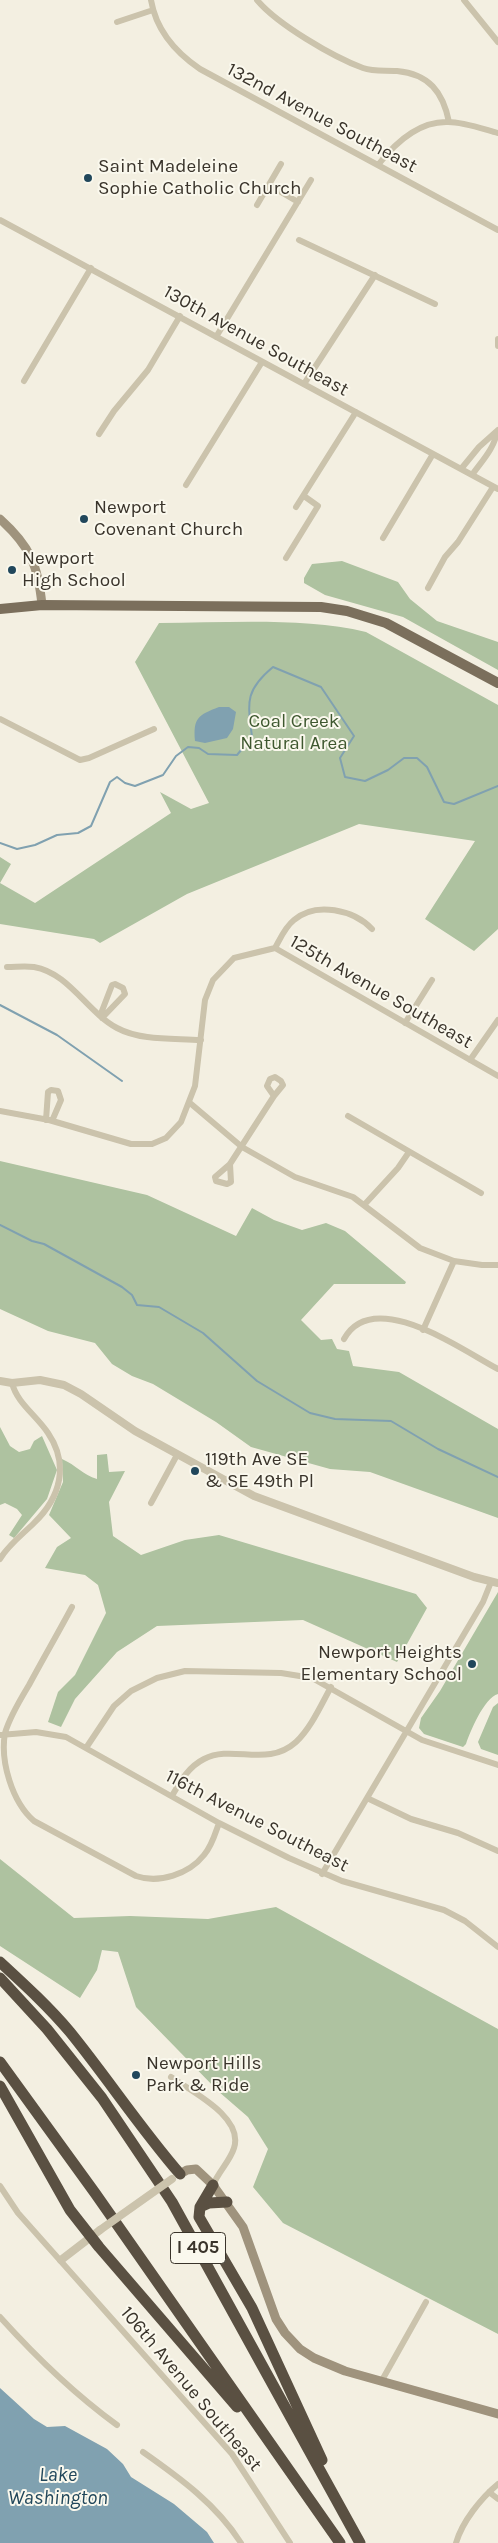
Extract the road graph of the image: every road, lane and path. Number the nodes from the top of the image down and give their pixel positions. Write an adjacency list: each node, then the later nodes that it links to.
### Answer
1 (151, 0): 4 (street)
2 (257, 0): 7 (street)
3 (464, 0): 6 (street)
4 (152, 10): 5 (street); 10 (street, 132nd Avenue Southeast)
5 (117, 22)
6 (498, 42)
7 (449, 122): 8 (street); 10 (street)
8 (498, 133)
9 (281, 164): 12 (street)
10 (378, 165): 16 (street, 132nd Avenue Southeast)
11 (311, 180): 13 (street)
12 (269, 185): 13 (street); 14 (street)
13 (298, 202): 22 (street)
14 (257, 205)
15 (0, 220): 18 (street, 130th Avenue Southeast)
16 (498, 230)
17 (299, 240): 19 (street)
18 (91, 268): 21 (street, 130th Avenue Southeast); 26 (street)
19 (375, 274): 20 (street); 27 (street)
20 (435, 304)
21 (180, 316): 22 (street, 130th Avenue Southeast); 30 (street)
22 (216, 336): 25 (street, 130th Avenue Southeast)
23 (498, 339): 24 (street)
24 (498, 346)
25 (262, 362): 27 (street, 130th Avenue Southeast); 34 (street)
26 (24, 380)
27 (304, 384): 28 (street, 130th Avenue Southeast)
28 (356, 412): 31 (street, 130th Avenue Southeast); 36 (street)
29 (497, 431): 32 (street); 33 (street)
30 (99, 434)
31 (433, 454): 32 (street, 130th Avenue Southeast); 39 (street)
32 (461, 469): 33 (street, 130th Avenue Southeast)
33 (472, 475): 35 (street, 130th Avenue Southeast)
34 (186, 486)
35 (496, 488): 41 (street)
36 (304, 496): 37 (street); 40 (street)
37 (296, 507)
38 (0, 519): 42 (main road)
39 (383, 538)
40 (286, 558)
41 (428, 588)
42 (42, 605): 43 (main road); 44 (main road)
43 (0, 608)
44 (498, 683)
45 (0, 719): 46 (street)
46 (154, 729)
47 (372, 929): 48 (street)
48 (275, 948): 53 (street, 125th Avenue Southeast); 54 (street)
49 (7, 967): 51 (street)
50 (432, 980): 53 (street)
51 (101, 1017): 51 (street); 54 (street)
52 (498, 1020): 55 (street)
53 (406, 1023): 55 (street, 125th Avenue Southeast)
54 (201, 1040): 58 (street)
55 (470, 1060): 56 (street, 125th Avenue Southeast)
56 (498, 1076)
57 (274, 1096): 61 (street)
58 (190, 1103): 59 (street); 61 (street)
59 (0, 1111)
60 (348, 1116): 62 (street)
61 (242, 1146): 63 (street); 65 (street)
62 (409, 1152): 64 (street); 65 (street)
63 (230, 1164)
64 (481, 1193)
65 (365, 1204): 66 (street)
66 (454, 1262): 67 (street); 68 (street)
67 (498, 1265)
68 (423, 1330): 69 (street); 70 (street)
69 (344, 1339)
70 (498, 1369)
71 (0, 1381): 72 (street)
72 (12, 1383): 73 (street); 75 (street)
73 (178, 1455): 74 (street); 77 (street)
74 (150, 1503)
75 (2, 1550): 76 (street)
76 (0, 1559)
77 (494, 1582): 80 (street)
78 (72, 1607): 81 (street)
79 (331, 1687): 80 (street); 82 (street); 84 (street)
80 (406, 1731): 83 (street); 85 (street)
81 (2, 1735): 82 (street, 116th Avenue Southeast); 86 (street)
82 (86, 1748): 84 (street, 116th Avenue Southeast)
83 (498, 1765)
84 (172, 1796): 86 (street, 116th Avenue Southeast)
85 (367, 1798): 87 (street); 88 (street)
86 (219, 1823): 88 (street, 116th Avenue Southeast)
87 (498, 1850)
88 (322, 1874): 89 (street, 116th Avenue Southeast)
89 (498, 1947)
90 (0, 1962): 95 (highway)
91 (0, 1978): 115 (highway, I 405)
92 (0, 2062): 111 (highway, I 405)
93 (171, 2077): 96 (street)
94 (0, 2086): 100 (highway)
95 (176, 2177): 96 (main road); 100 (street, bridge)
96 (213, 2184): 98 (main road); 99 (highway)
97 (0, 2186): 101 (street, 106th Avenue Southeast)
98 (227, 2202): 99 (highway); 104 (main road)
99 (200, 2207): 115 (highway)
100 (95, 2233): 101 (street); 111 (highway)
101 (61, 2260): 113 (street, 106th Avenue Southeast)
102 (426, 2302): 104 (street)
103 (0, 2317): 106 (street)
104 (381, 2382): 105 (main road)
105 (497, 2412)
106 (117, 2425)
107 (143, 2452): 112 (street)
108 (498, 2484): 109 (street)
109 (489, 2492): 110 (street); 116 (street)
110 (498, 2499)
111 (319, 2512): 114 (highway, I 405)
112 (241, 2543)
113 (290, 2543)
114 (340, 2543)
115 (361, 2543)
116 (456, 2543)

